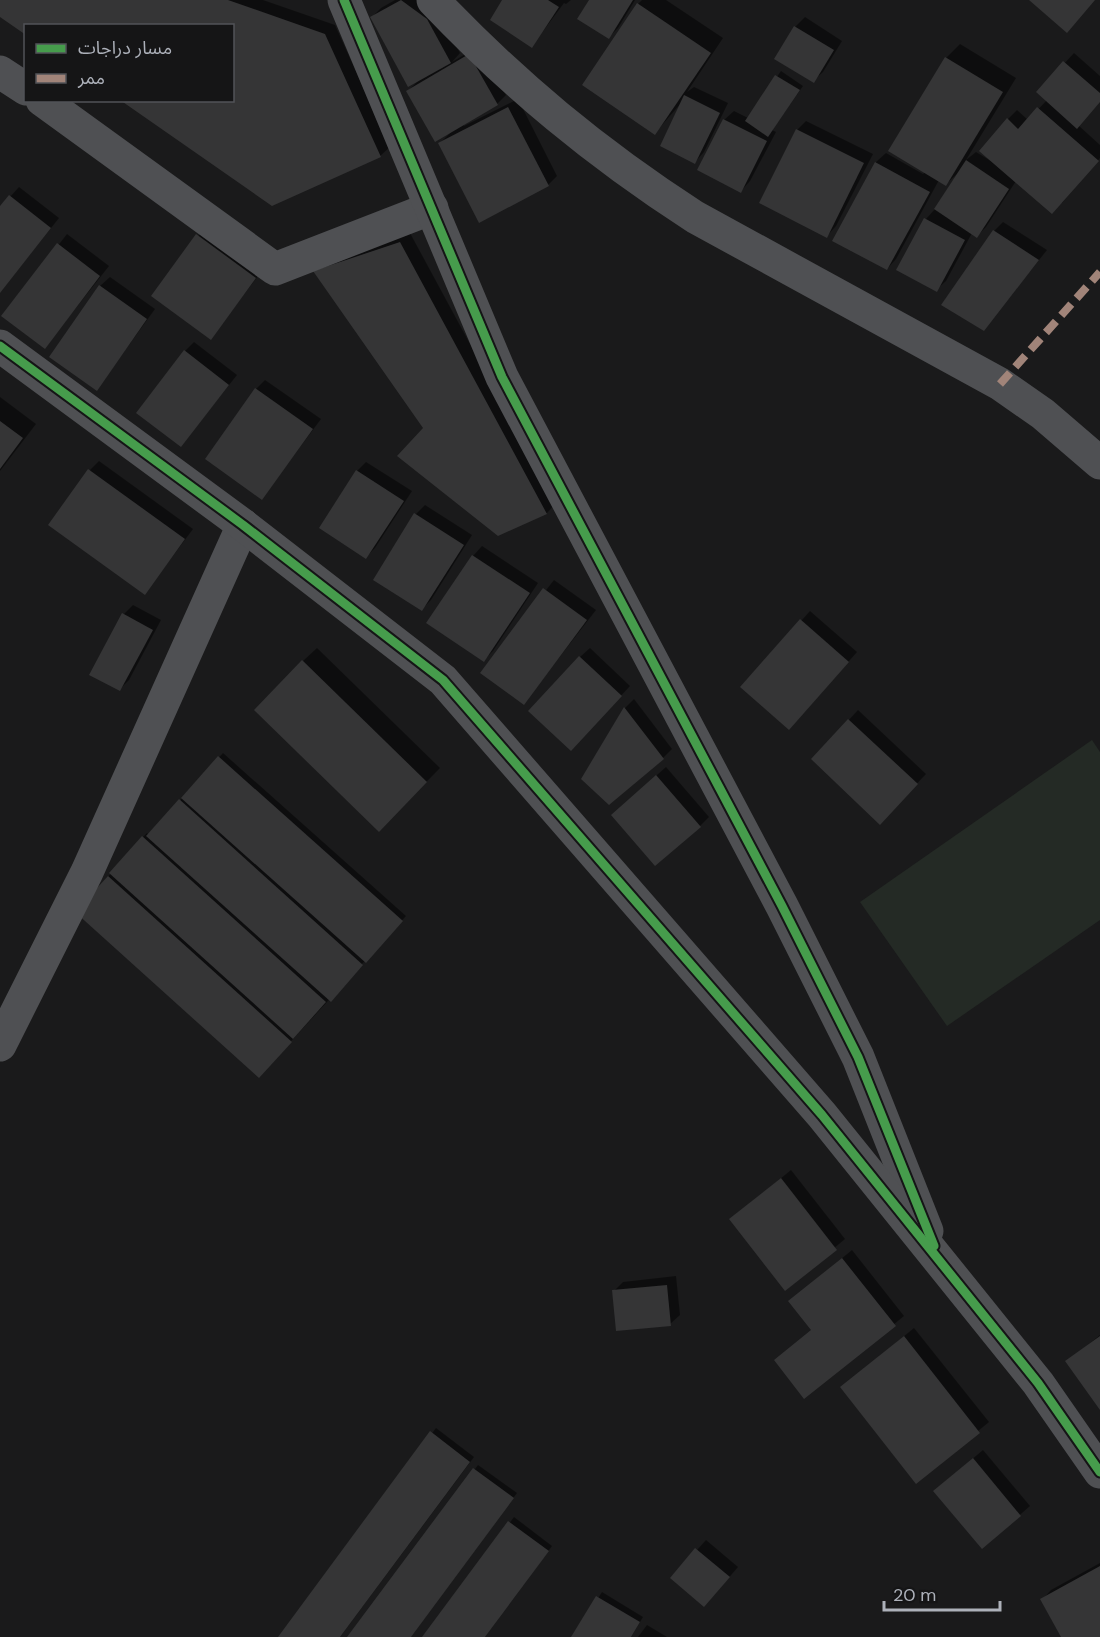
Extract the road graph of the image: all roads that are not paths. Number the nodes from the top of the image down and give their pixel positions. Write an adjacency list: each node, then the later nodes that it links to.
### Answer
1 (344, 0): 6 (street)
2 (433, 0): 8 (street)
3 (0, 72): 4 (street)
4 (24, 88)
5 (45, 102): 6 (street)
6 (432, 208): 11 (street)
7 (0, 346): 9 (street)
8 (1100, 464)
9 (243, 525): 10 (street); 11 (street)
10 (0, 1045)
11 (940, 1262): 12 (street)
12 (1100, 1472)

